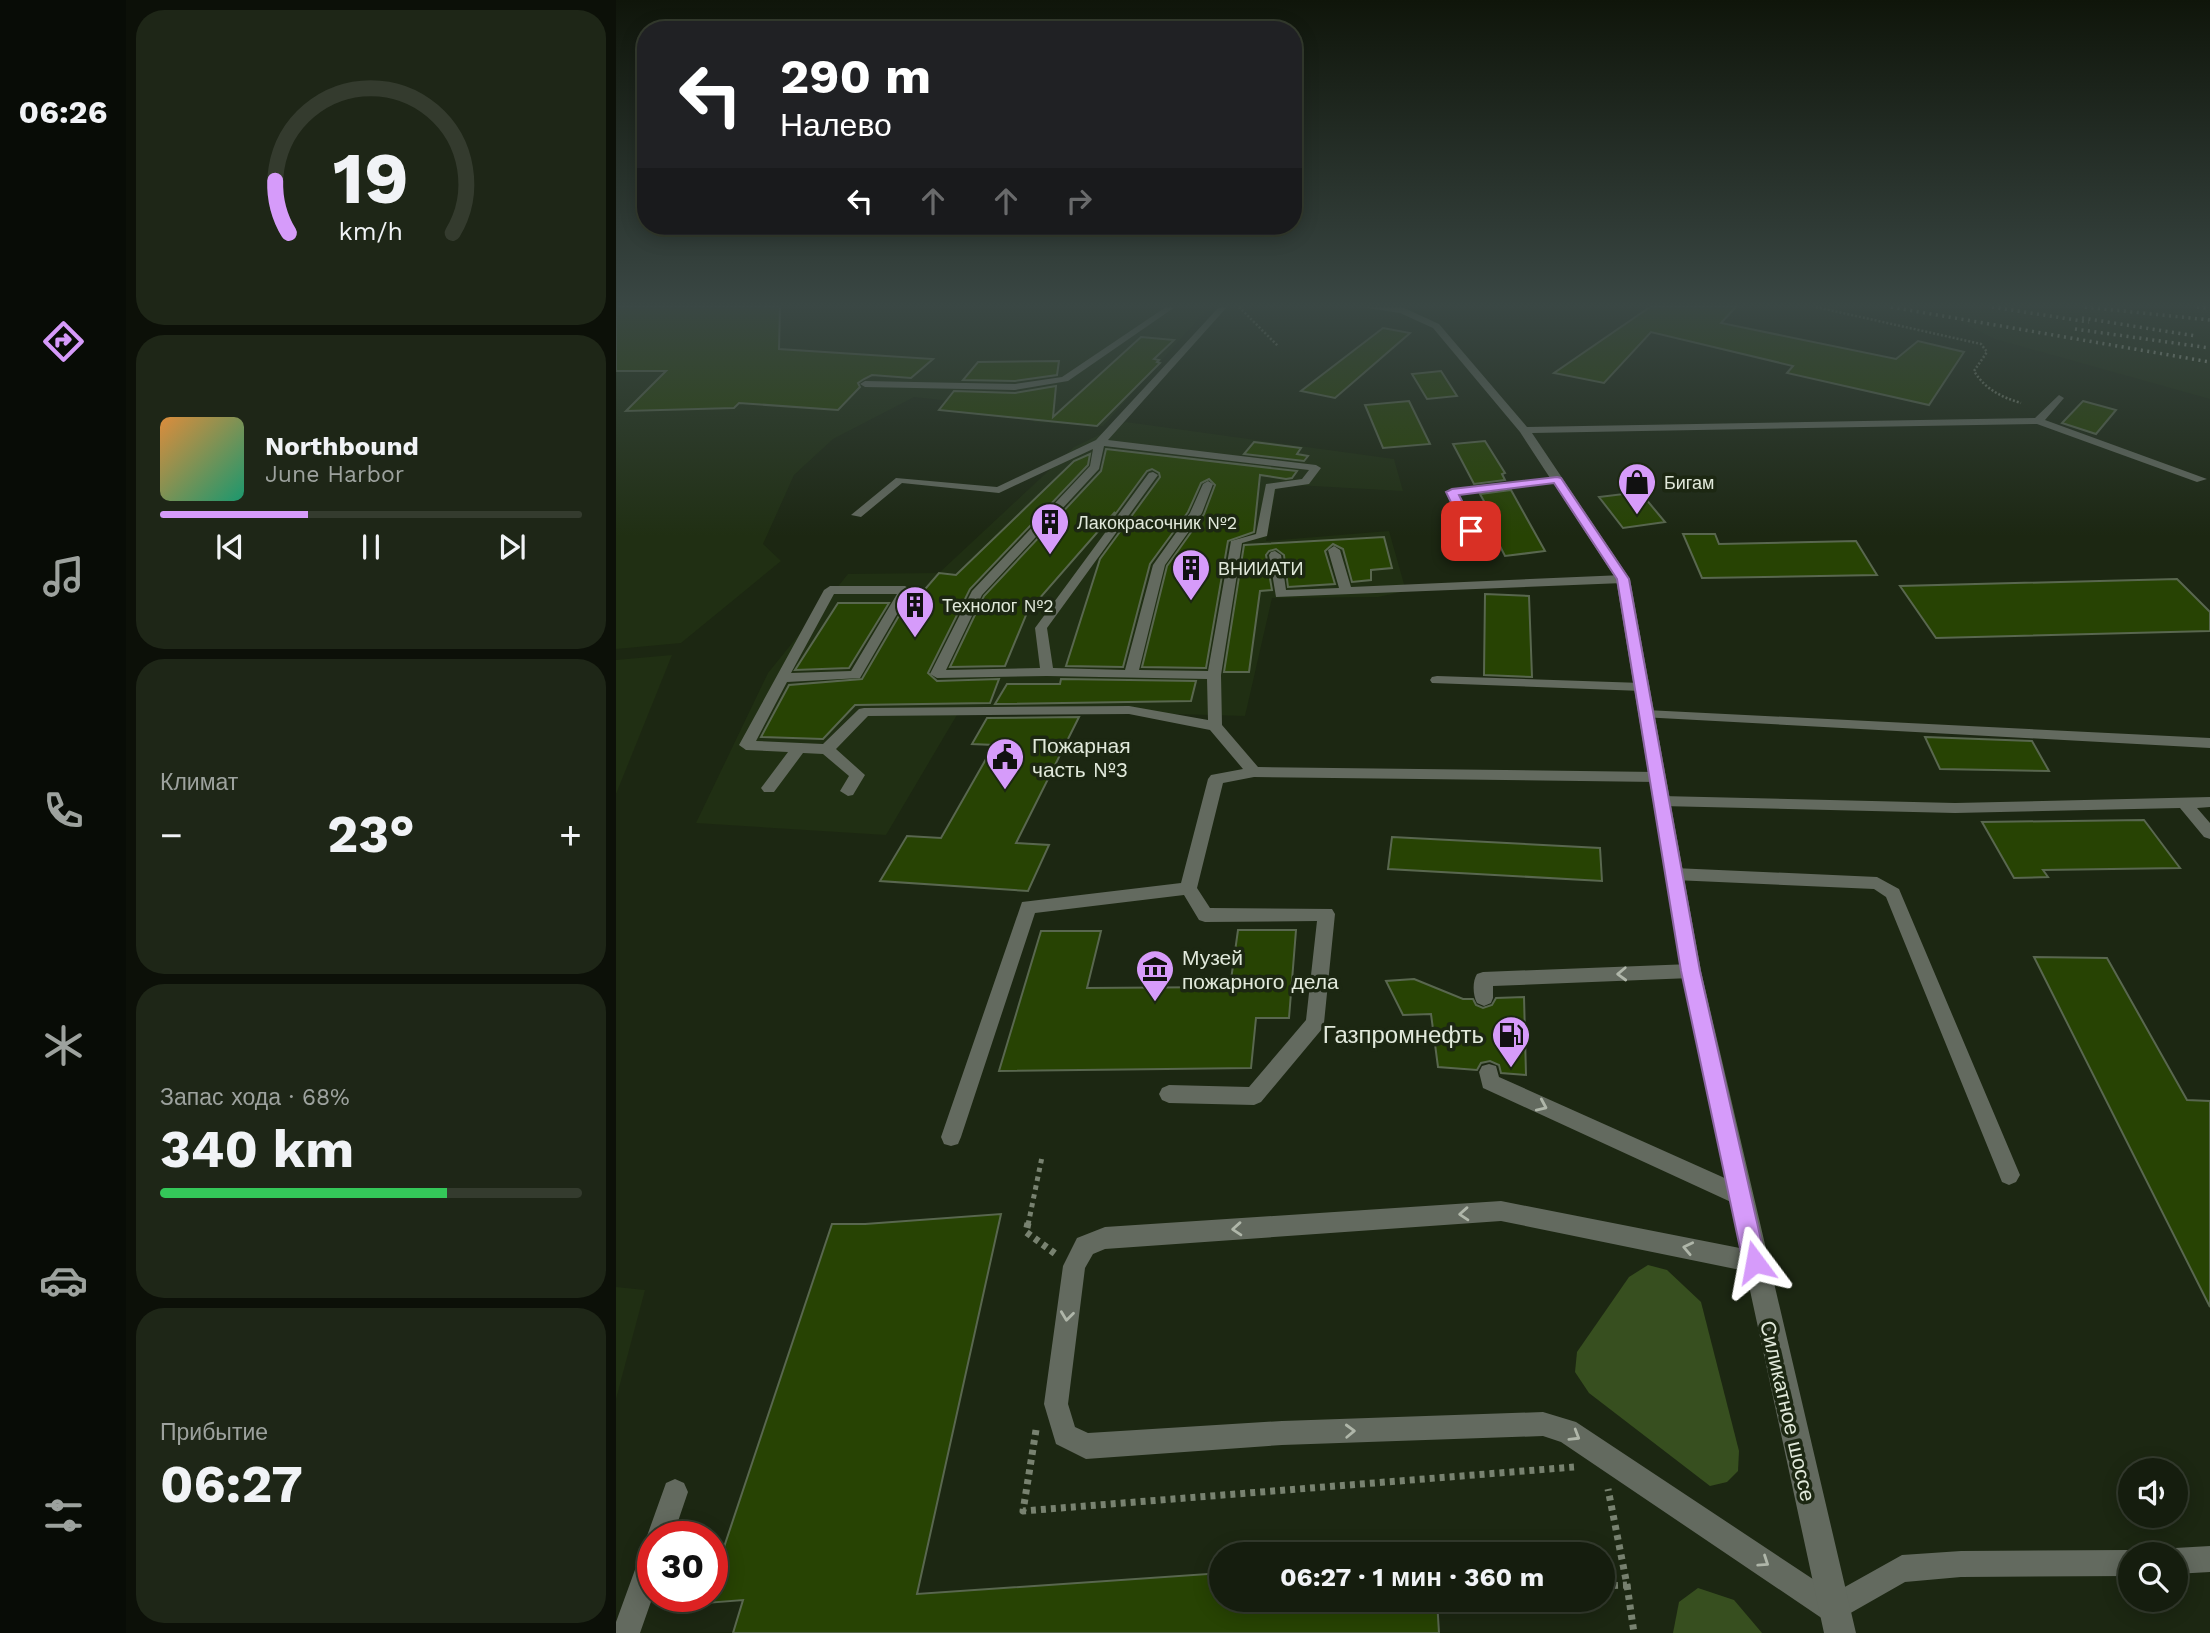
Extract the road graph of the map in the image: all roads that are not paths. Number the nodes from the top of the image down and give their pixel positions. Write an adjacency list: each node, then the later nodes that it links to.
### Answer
1 (1039, 383): 4 (lane)
2 (1154, 383): 8 (lane)
3 (1484, 383): 7 (street, Силикатное шоссе)
4 (865, 384)
5 (2059, 398): 6 (street)
6 (2038, 421): 7 (street); 10 (street)
7 (1524, 430): 11 (street, Силикатное шоссе)
8 (1100, 442): 13 (lane); 19 (lane); 21 (lane)
9 (1153, 475): 19 (lane)
10 (2201, 479)
11 (1557, 480): 15 (lane); 17 (street, Силикатное шоссе)
12 (1208, 484): 20 (lane)
13 (857, 515)
14 (1334, 550): 18 (lane)
15 (1481, 550)
16 (1275, 555): 18 (lane)
17 (1623, 579): 18 (lane); 24 (street, Силикатное шоссе)
18 (1346, 590)
19 (1047, 672): 20 (lane)
20 (1131, 674): 21 (lane)
21 (1214, 675): 26 (lane)
22 (782, 677): 22 (lane); 28 (lane)
23 (1437, 680): 24 (lane)
24 (1642, 687): 25 (street, Силикатное шоссе)
25 (1646, 714): 27 (lane); 31 (street, Силикатное шоссе)
26 (1215, 726): 29 (lane); 30 (lane)
27 (2210, 743)
28 (799, 748): 29 (lane); 32 (lane)
29 (827, 749): 33 (lane)
30 (1254, 772): 31 (lane); 39 (lane)
31 (1657, 777): 34 (street, Силикатное шоссе)
32 (769, 789)
33 (848, 791)
34 (1661, 801): 35 (lane); 38 (street, Силикатное шоссе)
35 (2184, 803): 36 (lane); 37 (lane)
36 (2210, 803)
37 (2210, 833)
38 (1674, 874): 40 (street, Силикатное шоссе); 45 (lane)
39 (1188, 888): 43 (lane); 44 (lane)
40 (1690, 971): 41 (lane, one-way to 41); 46 (street, Силикатное шоссе)
41 (1484, 998)
42 (1489, 1072): 46 (lane, one-way to 46)
43 (1169, 1094)
44 (951, 1137)
45 (2010, 1175)
46 (1739, 1195): 47 (street, Силикатное шоссе)
47 (1755, 1262): 54 (street, Силикатное шоссе); 54 (lane, one-way to 54)
48 (675, 1492): 49 (lane)
49 (665, 1521)
50 (2210, 1559): 51 (lane)
51 (2188, 1560)
52 (2118, 1563): 54 (lane)
53 (637, 1602): 55 (lane)
54 (1836, 1621)
55 (626, 1633)

